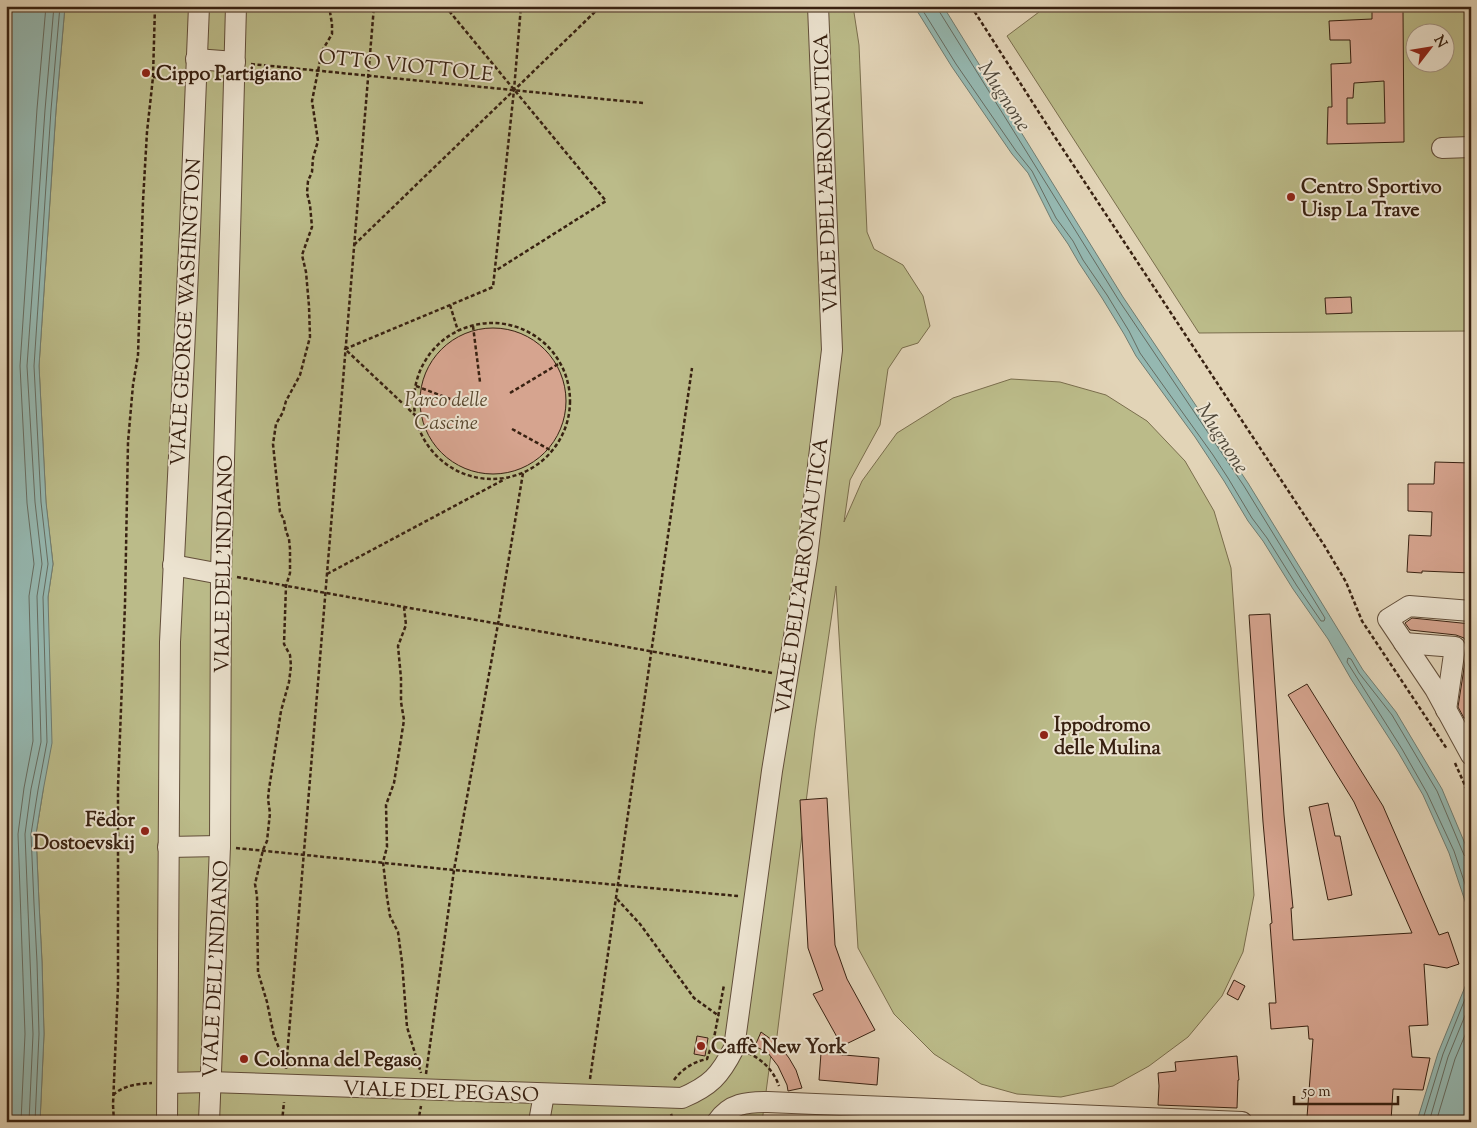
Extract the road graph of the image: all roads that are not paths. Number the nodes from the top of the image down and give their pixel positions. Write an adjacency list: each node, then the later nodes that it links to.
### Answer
1 (199, 6): 4 (street, VIALE GEORGE WASHINGTON)
2 (236, 6): 5 (street, VIALE DELL'INDIANO)
3 (818, 6): 18 (street, VIALE DELL'AERONAUTICA)
4 (196, 59): 5 (street); 8 (street, VIALE GEORGE WASHINGTON)
5 (235, 62): 9 (street, VIALE DELL'INDIANO)
6 (1471, 147): 7 (street)
7 (1442, 148)
8 (173, 564): 9 (street); 15 (street, VIALE GEORGE WASHINGTON)
9 (221, 574): 14 (street, VIALE DELL'INDIANO)
10 (1471, 611): 11 (street)
11 (1404, 643): 12 (street); 12 (street)
12 (1446, 710): 13 (street)
13 (1462, 756)
14 (220, 846): 15 (street); 17 (street, VIALE DELL'INDIANO)
15 (168, 847): 16 (street, VIALE GEORGE WASHINGTON)
16 (168, 1082): 17 (street, VIALE DEL PEGASO); 21 (street, VIALE GEORGE WASHINGTON)
17 (210, 1082): 19 (street, VIALE DEL PEGASO); 22 (street, VIALE DELL'INDIANO)
18 (710, 1083): 19 (street, VIALE DEL PEGASO); 20 (street)
19 (544, 1094): 23 (street)
20 (732, 1107): 24 (street); 25 (street)
21 (167, 1122)
22 (209, 1122)
23 (539, 1122)
24 (717, 1122)
25 (1242, 1122)

